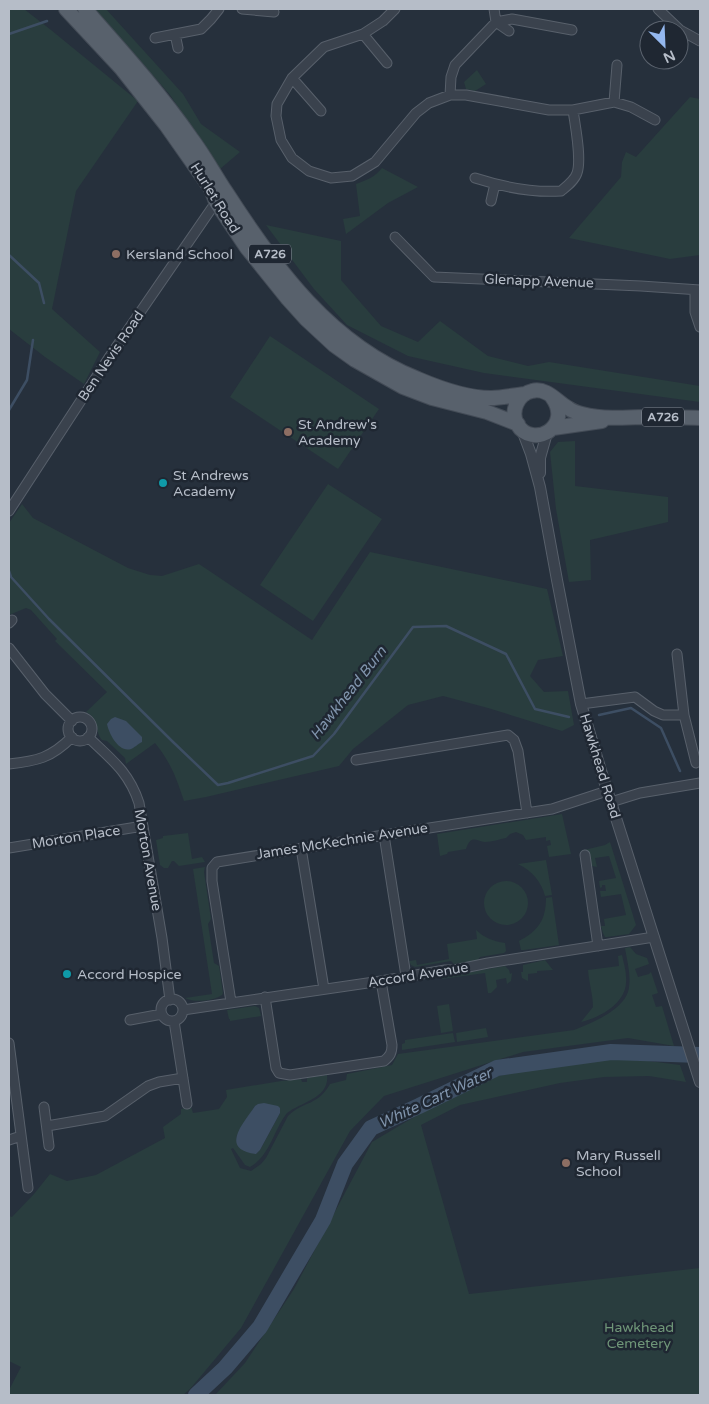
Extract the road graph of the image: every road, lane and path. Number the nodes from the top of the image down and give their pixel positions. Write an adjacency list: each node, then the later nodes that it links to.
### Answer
1 (66, 9): 28 (main road, Hurlet Road / A726)
2 (86, 9): 32 (main road, Hurlet Road / A726)
3 (219, 9): 12 (street)
4 (242, 9): 8 (street)
5 (395, 9): 13 (street)
6 (494, 9): 9 (street)
7 (658, 9): 15 (street)
8 (274, 12)
9 (496, 22): 10 (street); 11 (street); 20 (street)
10 (572, 30)
11 (509, 31)
12 (175, 34): 14 (street); 16 (street)
13 (363, 34): 17 (street); 19 (street)
14 (155, 38)
15 (700, 41)
16 (178, 48)
17 (387, 63)
18 (616, 65): 21 (street)
19 (292, 78): 20 (street); 23 (street)
20 (450, 95): 22 (street)
21 (614, 102): 22 (street); 24 (street)
22 (572, 110): 26 (street)
23 (321, 111)
24 (655, 120)
25 (475, 178): 26 (street)
26 (495, 184): 27 (street)
27 (491, 201)
28 (216, 202): 36 (main road, Hurlet Road / A726); 39 (street, Ben Nevis Road)
29 (395, 237): 30 (street, Glenapp Avenue)
30 (698, 291): 31 (street)
31 (700, 328)
32 (525, 394): 33 (main road); 36 (main road)
33 (552, 397): 34 (main road, A726); 37 (main road)
34 (625, 418): 35 (main road, A726); 37 (main road, A726)
35 (700, 418)
36 (520, 427): 37 (main road); 38 (street, Hawkhead Road)
37 (550, 430): 38 (street, Hawkhead Road)
38 (540, 487): 43 (street, Hawkhead Road)
39 (12, 499): 40 (street, Ben Nevis Road)
40 (9, 511)
41 (9, 648): 45 (street)
42 (678, 654): 44 (street)
43 (581, 704): 44 (street); 52 (street, Hawkhead Road)
44 (684, 715): 49 (street)
45 (72, 721): 46 (street); 47 (street)
46 (72, 737): 47 (street); 50 (street)
47 (88, 737): 55 (street, Morton Avenue)
48 (356, 760): 54 (street)
49 (696, 763)
50 (9, 764)
51 (700, 783): 53 (street)
52 (607, 791): 53 (street, Hawkhead Road); 54 (street, James McKechnie Avenue)
53 (611, 802): 60 (street, Hawkhead Road)
54 (527, 813): 56 (street, James McKechnie Avenue)
55 (143, 826): 57 (street, Morton Place); 66 (street, Morton Avenue)
56 (384, 834): 58 (street, James McKechnie Avenue); 62 (street)
57 (9, 848)
58 (302, 848): 64 (street); 67 (street, James McKechnie Avenue)
59 (585, 855): 61 (street)
60 (654, 937): 61 (street, Accord Avenue); 74 (street, Hawkhead Road)
61 (598, 946): 62 (street, Accord Avenue)
62 (406, 976): 63 (street, Accord Avenue)
63 (381, 981): 64 (street, Accord Avenue); 65 (street)
64 (324, 989): 65 (street, Accord Avenue)
65 (265, 997): 67 (street, Accord Avenue)
66 (170, 1000): 68 (street); 69 (street)
67 (231, 1002): 68 (street, Accord Avenue)
68 (183, 1010): 71 (street)
69 (162, 1014): 70 (street); 71 (street)
70 (130, 1020)
71 (174, 1021): 73 (street)
72 (9, 1043): 78 (street)
73 (182, 1078): 75 (street); 77 (street)
74 (700, 1082)
75 (187, 1104)
76 (44, 1107): 77 (street)
77 (47, 1126): 80 (street)
78 (21, 1136): 79 (street); 81 (street)
79 (9, 1140)
80 (49, 1146)
81 (28, 1188)

